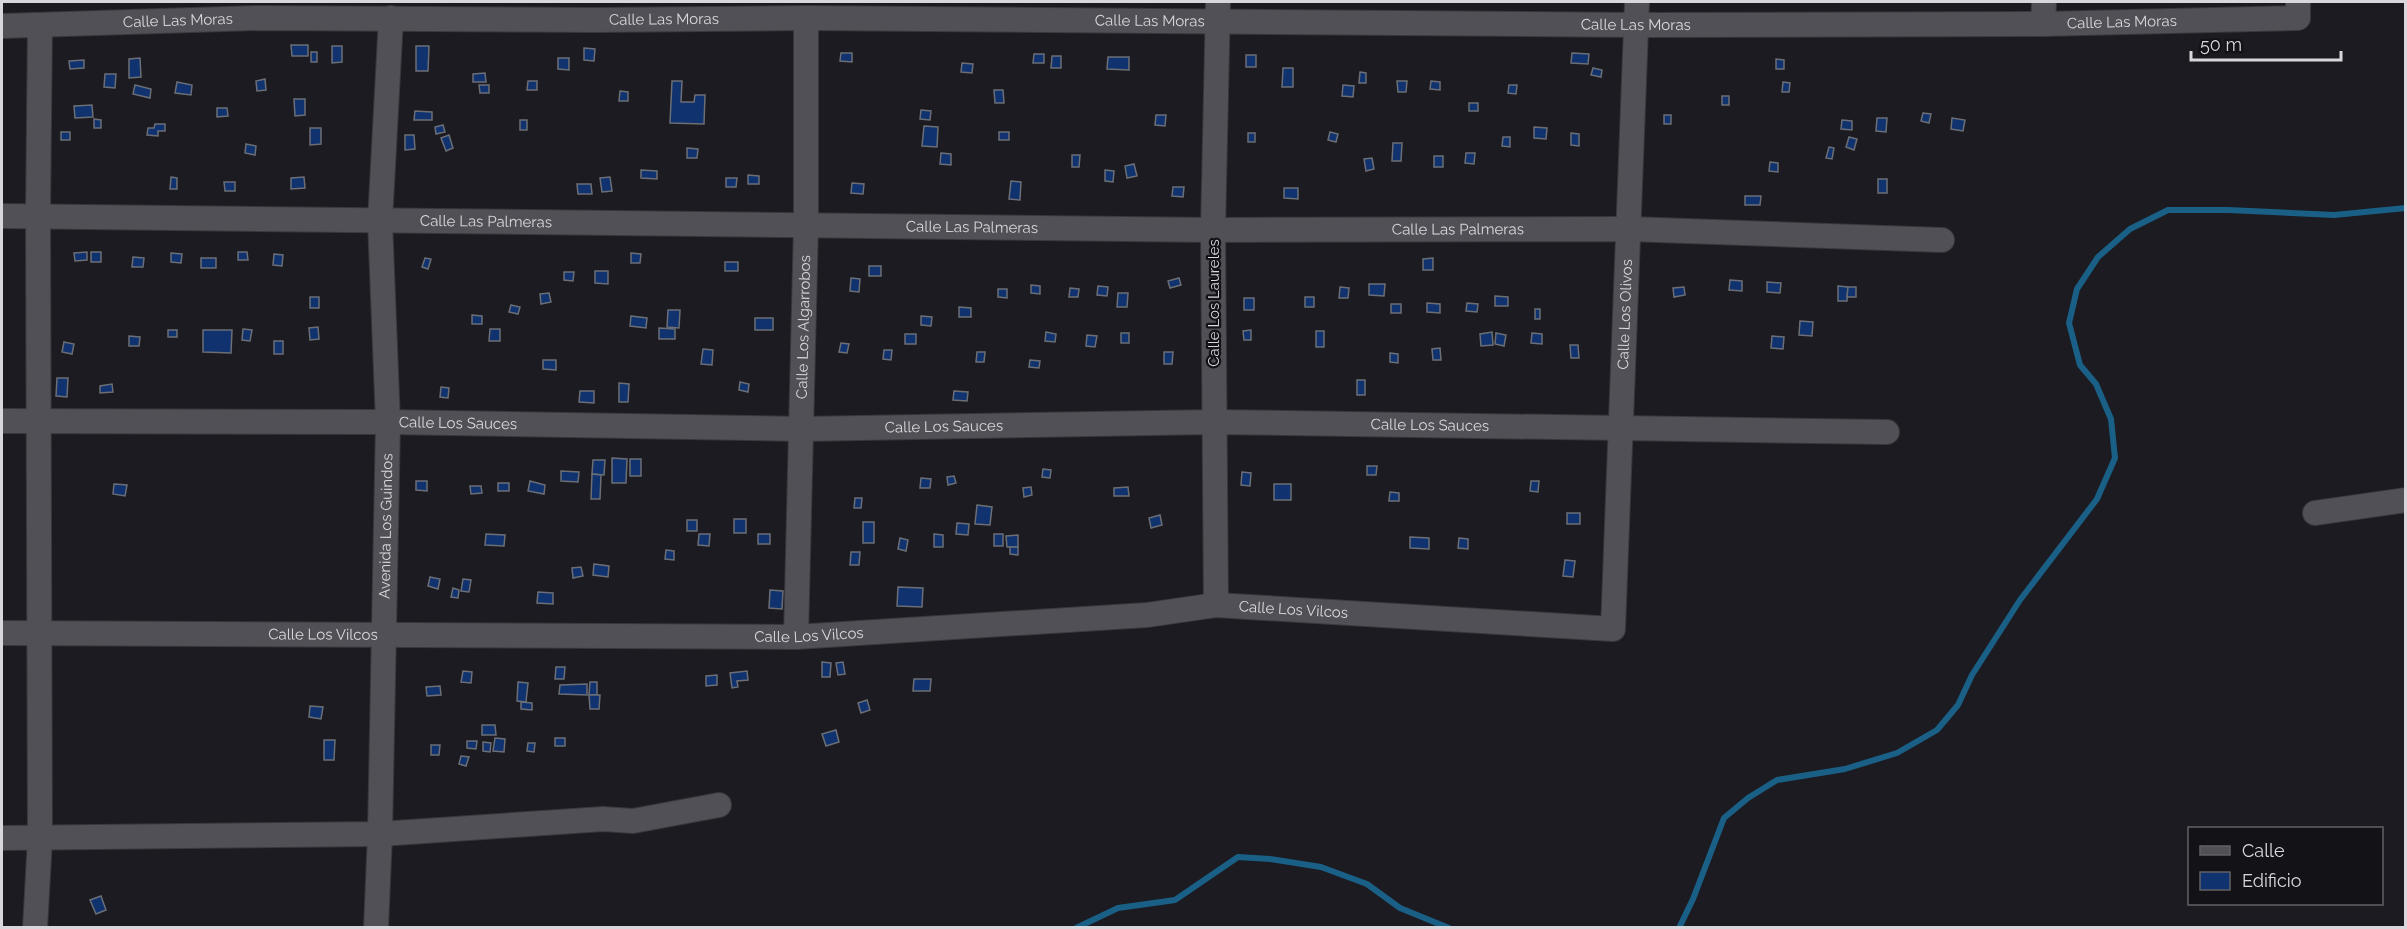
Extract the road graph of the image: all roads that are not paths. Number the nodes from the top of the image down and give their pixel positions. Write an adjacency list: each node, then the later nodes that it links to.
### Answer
1 (258, 10): 7 (street, Calle Las Moras); 9 (street, Calle Las Moras)
2 (2298, 10): 6 (street, Calle Las Moras)
3 (595, 11): 7 (street, Calle Las Moras); 8 (street, Calle Las Moras)
4 (1218, 11): 5 (street, Calle Las Moras); 8 (street, Calle Las Moras); 16 (street, Calle Los Laureles)
5 (1636, 13): 6 (street, Calle Las Moras); 15 (street, Calle Los Olivos)
6 (2043, 13)
7 (391, 18): 13 (street, Avenida Los Guindos)
8 (806, 18): 14 (street, Calle Los Algarrobos)
9 (40, 25): 10 (street, Calle Las Moras); 11 (street)
10 (2, 26)
11 (38, 215): 12 (street, Calle Las Palmeras); 13 (street, Calle Las Palmeras); 19 (street)
12 (2, 216)
13 (380, 221): 14 (street, Calle Las Palmeras); 20 (street, Avenida Los Guindos)
14 (806, 225): 16 (street, Calle Las Palmeras); 22 (street, Calle Los Algarrobos)
15 (1629, 229): 16 (street, Calle Las Palmeras); 17 (street, Calle Las Palmeras); 23 (street, Calle Los Olivos)
16 (1214, 230): 21 (street, Calle Los Laureles)
17 (1942, 240)
18 (2, 421): 19 (street, Calle Los Sauces)
19 (39, 421): 20 (street, Calle Los Sauces); 30 (street)
20 (388, 422): 22 (street, Calle Los Sauces); 31 (street, Avenida Los Guindos)
21 (1214, 423): 22 (street, Calle Los Sauces); 23 (street, Calle Los Sauces); 27 (street, Calle Los Laureles)
22 (801, 429): 32 (street, Calle Los Algarrobos)
23 (1621, 429): 24 (street, Calle Los Sauces); 28 (street, Calle Los Olivos)
24 (1887, 432)
25 (2406, 500): 26 (street)
26 (2315, 513)
27 (1216, 605): 28 (street, Calle Los Vilcos); 32 (street, Calle Los Vilcos)
28 (1613, 629)
29 (2, 633): 30 (street, Calle Los Vilcos)
30 (39, 634): 31 (street, Calle Los Vilcos); 36 (street)
31 (385, 634): 32 (street, Calle Los Vilcos); 34 (street, Avenida Los Guindos)
32 (796, 637)
33 (719, 805): 34 (street)
34 (380, 834): 36 (street); 38 (street, Avenida Los Guindos)
35 (2, 838): 36 (street)
36 (40, 838): 37 (street)
37 (35, 927)
38 (375, 927)

